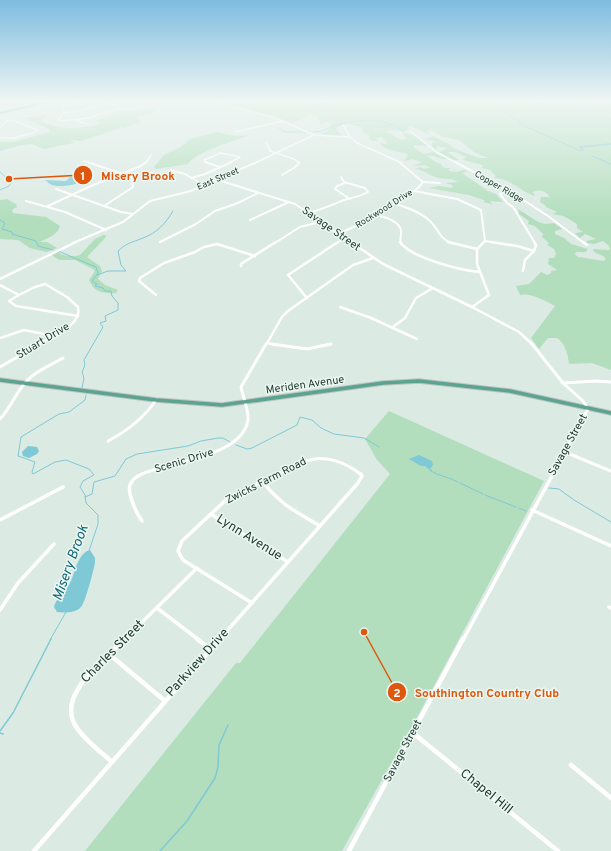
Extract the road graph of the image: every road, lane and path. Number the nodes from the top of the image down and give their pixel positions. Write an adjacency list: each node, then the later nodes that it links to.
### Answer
1 (304, 140): 5 (street, East Street)
2 (354, 140): 15 (street, Rockwood Drive)
3 (421, 140): 20 (street, Copper Ridge)
4 (266, 142): 5 (street)
5 (275, 154): 11 (street); 14 (street, East Street)
6 (151, 155): 10 (street)
7 (84, 161): 10 (street)
8 (220, 167): 8 (street); 12 (street)
9 (170, 170): 12 (street)
10 (122, 174): 23 (street); 29 (street)
11 (282, 175)
12 (191, 178): 18 (street)
13 (341, 178): 16 (street)
14 (218, 180): 18 (street, East Street); 22 (street, Savage Street)
15 (423, 182): 17 (street); 21 (street, Rockwood Drive)
16 (345, 183): 24 (street); 24 (street)
17 (440, 183)
18 (204, 185): 31 (street, East Street)
19 (56, 189): 23 (street)
20 (508, 190): 40 (street, Copper Ridge); 42 (street)
21 (413, 191): 27 (street, Rockwood Drive); 38 (street)
22 (258, 193): 26 (street, Savage Street); 39 (street)
23 (72, 195): 28 (street); 29 (street)
24 (350, 199): 30 (street)
25 (26, 201): 28 (street)
26 (289, 202): 30 (street, Savage Street); 33 (street)
27 (394, 203): 32 (street, Rockwood Drive); 41 (street)
28 (48, 206): 35 (street)
29 (104, 206): 31 (street)
30 (308, 213): 34 (street, Savage Street)
31 (133, 214): 35 (street, East Street)
32 (376, 215): 36 (street, Rockwood Drive); 47 (street)
33 (250, 220)
34 (320, 222): 36 (street, Savage Street); 43 (street)
35 (106, 230): 48 (street, East Street)
36 (338, 234): 37 (street, Savage Street)
37 (344, 238): 44 (street, Savage Street); 53 (street)
38 (485, 241): 41 (street); 42 (street)
39 (160, 242)
40 (587, 245)
41 (477, 249): 47 (street)
42 (534, 251): 46 (street)
43 (255, 256): 45 (street); 52 (street)
44 (373, 258): 50 (street, Savage Street); 53 (street, Scenic Drive)
45 (241, 266)
46 (523, 271)
47 (479, 272): 55 (street)
48 (0, 279)
49 (0, 286): 51 (street)
50 (434, 288): 55 (street, Savage Street); 57 (street)
51 (19, 295): 56 (street, Stuart Drive); 56 (street)
52 (156, 295)
53 (307, 298): 61 (street, Scenic Drive)
54 (340, 307): 57 (street)
55 (472, 307): 67 (street, Savage Street)
56 (78, 316): 58 (street, Stuart Drive)
57 (393, 327): 60 (street)
58 (54, 336): 59 (street); 64 (street, Stuart Drive)
59 (0, 338)
60 (417, 339)
61 (267, 343): 62 (street); 70 (street, Scenic Drive)
62 (331, 344)
63 (63, 358): 68 (street)
64 (0, 367)
65 (0, 380): 68 (main road, Meriden Avenue)
66 (611, 382): 67 (street)
67 (563, 383): 71 (street, Savage Street)
68 (24, 384): 69 (main road, Meriden Avenue); 73 (street)
69 (156, 400): 70 (main road, Meriden Avenue); 74 (street)
70 (245, 402): 71 (main road, Meriden Avenue); 83 (street, Scenic Drive)
71 (588, 409): 72 (main road, Meriden Avenue); 75 (street, Savage Street)
72 (611, 413)
73 (0, 419)
74 (108, 441)
75 (565, 452): 76 (street); 80 (street, Savage Street)
76 (611, 471)
77 (362, 476): 78 (street, Zwicks Farm Road); 84 (street, Parkview Drive)
78 (262, 481): 81 (street, Zwicks Farm Road); 84 (street)
79 (63, 487): 82 (street)
80 (532, 510): 86 (street); 95 (street, Savage Street)
81 (211, 514): 87 (street, Lynn Avenue); 88 (street, Zwicks Farm Road)
82 (0, 520)
83 (142, 521)
84 (320, 526): 87 (street, Parkview Drive)
85 (54, 544): 91 (street)
86 (611, 546)
87 (288, 562): 89 (street, Parkview Drive)
88 (196, 568): 89 (street, Zwicks Farm Road); 90 (street, Charles Street)
89 (252, 603): 92 (street, Parkview Drive)
90 (157, 608): 92 (street); 93 (street, Charles Street)
91 (0, 610)
92 (211, 650): 94 (street, Parkview Drive)
93 (110, 655): 94 (street); 96 (street, Charles Street)
94 (165, 701): 96 (street, Parkview Drive)
95 (413, 733): 100 (street, Savage Street); 101 (street, Chapel Hill)
96 (112, 762): 99 (street, Parkview Drive)
97 (571, 765): 98 (street)
98 (611, 798)
99 (34, 851)
100 (349, 851)
101 (558, 851)

